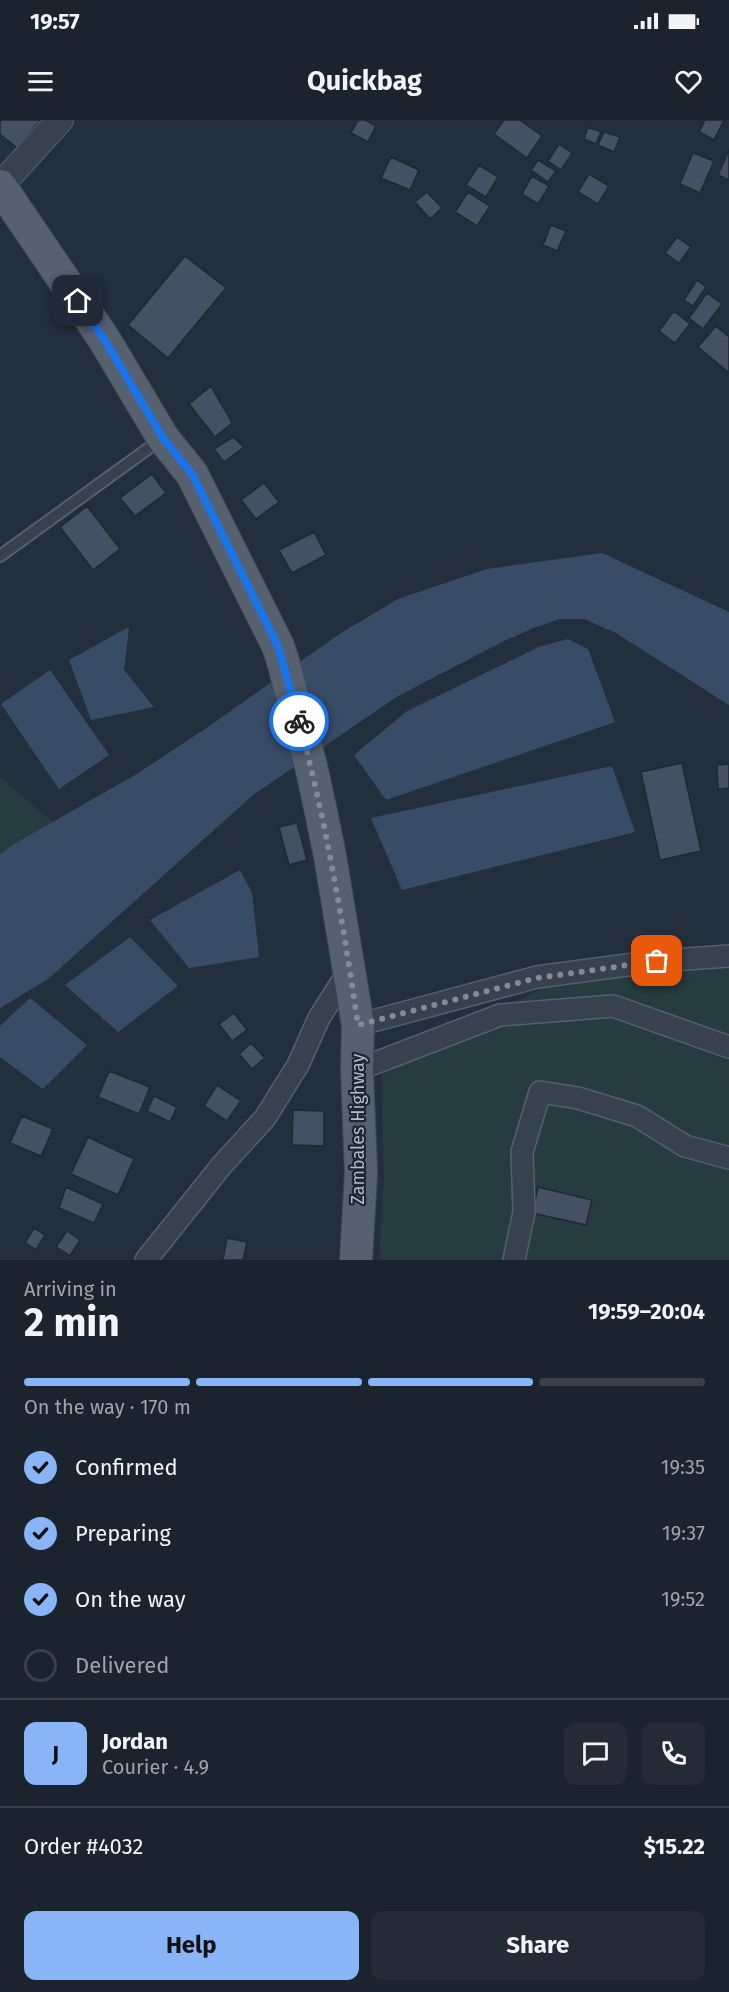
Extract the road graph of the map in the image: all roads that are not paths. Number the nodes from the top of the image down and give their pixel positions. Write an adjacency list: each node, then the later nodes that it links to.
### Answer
1 (60, 120): 2 (street)
2 (0, 186): 3 (main road, Zambales Highway)
3 (163, 438): 4 (lane); 6 (main road, Zambales Highway)
4 (0, 556)
5 (729, 956): 7 (street)
6 (350, 969): 7 (main road, Zambales Highway); 11 (street)
7 (358, 1025): 9 (main road, Zambales Highway)
8 (729, 1047): 9 (street)
9 (357, 1070): 12 (main road, Zambales Highway)
10 (729, 1158): 13 (street)
11 (146, 1260)
12 (356, 1260)
13 (514, 1260)

